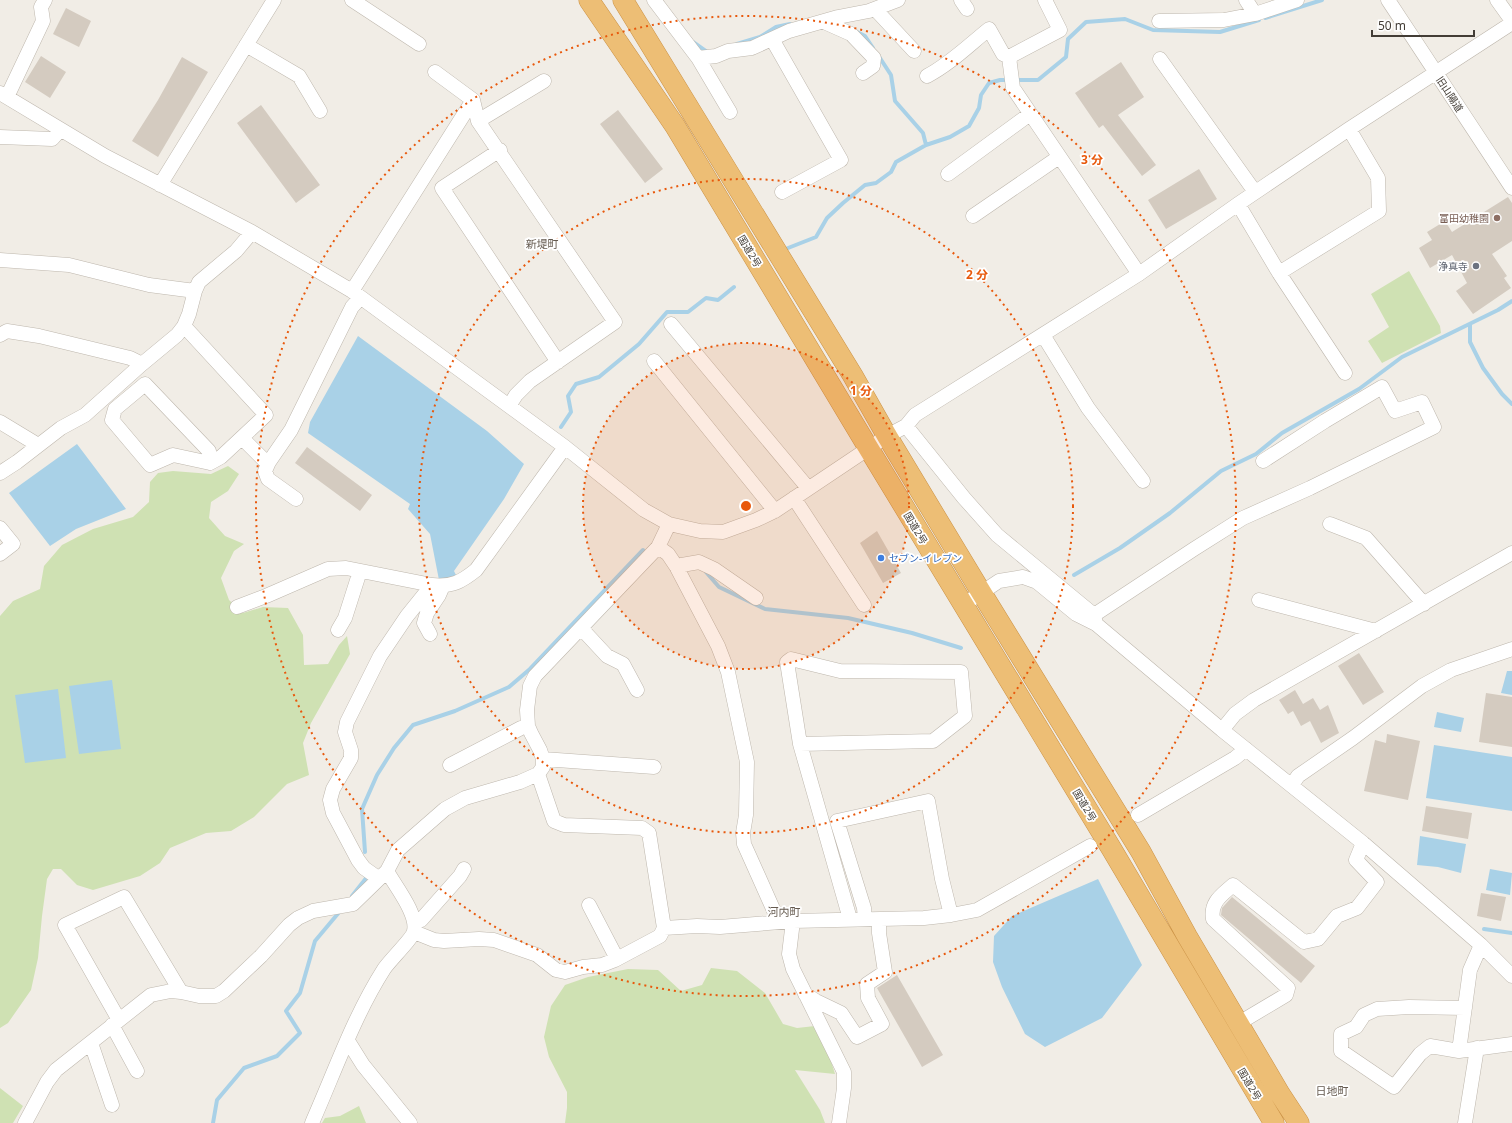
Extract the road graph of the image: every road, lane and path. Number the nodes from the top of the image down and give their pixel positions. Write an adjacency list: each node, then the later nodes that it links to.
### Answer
1 (45, 0): 30 (street)
2 (274, 0): 19 (street)
3 (352, 0): 20 (street)
4 (589, 0): 69 (highway, 国道2号)
5 (623, 0): 65 (highway)
6 (654, 0): 22 (street)
7 (898, 0): 13 (street)
8 (1045, 0): 23 (street)
9 (1246, 0): 14 (street)
10 (1297, 0): 14 (street)
11 (1388, 0): 27 (street, 旧山陽道)
12 (1497, 0): 17 (street)
13 (875, 9): 16 (street); 21 (street)
14 (1255, 14): 15 (street)
15 (1159, 21)
16 (824, 22): 18 (street); 26 (street)
17 (1512, 22): 27 (street)
18 (772, 39): 22 (street); 44 (street)
19 (246, 44): 32 (street); 42 (street)
20 (419, 44)
21 (914, 51)
22 (698, 58): 33 (street)
23 (1008, 58): 28 (street); 34 (street)
24 (1160, 59): 45 (street)
25 (435, 72): 31 (street)
26 (863, 73)
27 (1436, 73): 36 (street); 43 (street, 旧山陽道)
28 (927, 76)
29 (544, 81): 35 (street)
30 (3, 95): 37 (street)
31 (473, 100): 35 (street); 53 (street)
32 (320, 111)
33 (730, 112)
34 (1030, 114): 40 (street); 41 (street)
35 (478, 121): 39 (street)
36 (1349, 129): 45 (street); 50 (street)
37 (60, 130): 38 (street); 42 (street)
38 (0, 137)
39 (500, 150): 59 (street); 59 (street)
40 (1059, 157): 47 (street); 51 (street)
41 (948, 174)
42 (160, 185): 48 (street)
43 (1512, 188)
44 (782, 192)
45 (1255, 192): 46 (street)
46 (1238, 204): 50 (street); 51 (street)
47 (973, 216)
48 (252, 232): 52 (street); 53 (street)
49 (0, 260): 52 (street)
50 (1278, 273): 61 (street)
51 (1139, 274): 56 (street)
52 (195, 291): 55 (street)
53 (356, 295): 62 (street); 71 (street)
54 (671, 324): 75 (street)
55 (184, 326): 60 (street); 66 (street)
56 (1043, 335): 64 (street); 74 (street)
57 (0, 336): 60 (street)
58 (654, 361): 78 (street)
59 (558, 362): 62 (street)
60 (142, 364): 67 (street)
61 (1345, 373)
62 (509, 406): 68 (street)
63 (0, 422): 67 (street)
64 (906, 426): 65 (street); 95 (street)
65 (887, 436): 69 (street); 88 (highway)
66 (242, 438): 71 (street); 72 (street)
67 (38, 445): 73 (street)
68 (565, 447): 79 (street); 87 (street)
69 (868, 449): 75 (street); 93 (highway, 国道2号)
70 (1262, 461): 95 (street)
71 (269, 462): 77 (street)
72 (210, 463): 72 (street)
73 (0, 473)
74 (1143, 481)
75 (808, 488): 76 (street)
76 (794, 498): 78 (street); 92 (street)
77 (296, 499)
78 (775, 511): 79 (street)
79 (669, 524): 82 (street)
80 (1330, 524): 91 (street)
81 (0, 528): 84 (street)
82 (658, 547): 85 (street); 96 (street)
83 (1512, 553): 91 (street)
84 (0, 554)
85 (676, 566): 89 (street); 121 (street)
86 (360, 571): 87 (street); 94 (street); 97 (street)
87 (437, 585): 99 (street); 115 (street)
88 (981, 592): 93 (street); 95 (street); 131 (highway)
89 (756, 598)
90 (1259, 600): 98 (street)
91 (1424, 604): 98 (street)
92 (864, 605)
93 (963, 605): 143 (highway, 国道2号)
94 (237, 606)
95 (1095, 620): 103 (street)
96 (581, 628): 101 (street); 102 (street)
97 (338, 630)
98 (1376, 632): 103 (street)
99 (430, 634)
100 (1512, 649): 110 (street)
101 (637, 690)
102 (528, 726): 106 (street); 107 (street)
103 (1222, 730): 105 (street)
104 (800, 744): 104 (street); 118 (street)
105 (1246, 749): 110 (street); 111 (street)
106 (543, 759): 108 (street); 109 (street)
107 (450, 765)
108 (654, 767)
109 (538, 774): 115 (street); 123 (street)
110 (1292, 785): 112 (street)
111 (1138, 815)
112 (1363, 843): 124 (street); 131 (street)
113 (1090, 846): 117 (street)
114 (464, 869): 122 (street)
115 (382, 875): 122 (street); 127 (street)
116 (589, 905): 125 (street)
117 (951, 915): 119 (street); 119 (street)
118 (850, 919): 119 (street); 120 (street)
119 (872, 920): 128 (street)
120 (793, 921): 121 (street); 128 (street)
121 (776, 922): 123 (street)
122 (414, 927): 125 (street); 132 (street)
123 (664, 928): 125 (street)
124 (1481, 945): 126 (street); 129 (street)
125 (615, 960)
126 (1512, 976)
127 (181, 992): 130 (street); 130 (street)
128 (806, 994): 142 (street)
129 (1465, 1008): 136 (street); 136 (street)
130 (116, 1023): 133 (street); 137 (street)
131 (1239, 1023): 144 (highway)
132 (348, 1041): 140 (street); 141 (street)
133 (91, 1043): 138 (street); 139 (street)
134 (1512, 1044): 135 (street)
135 (1477, 1048): 136 (street); 145 (street)
136 (1459, 1051)
137 (137, 1071)
138 (112, 1105)
139 (25, 1123)
140 (312, 1123)
141 (410, 1123)
142 (838, 1123)
143 (1274, 1123)
144 (1299, 1123)
145 (1465, 1123)

